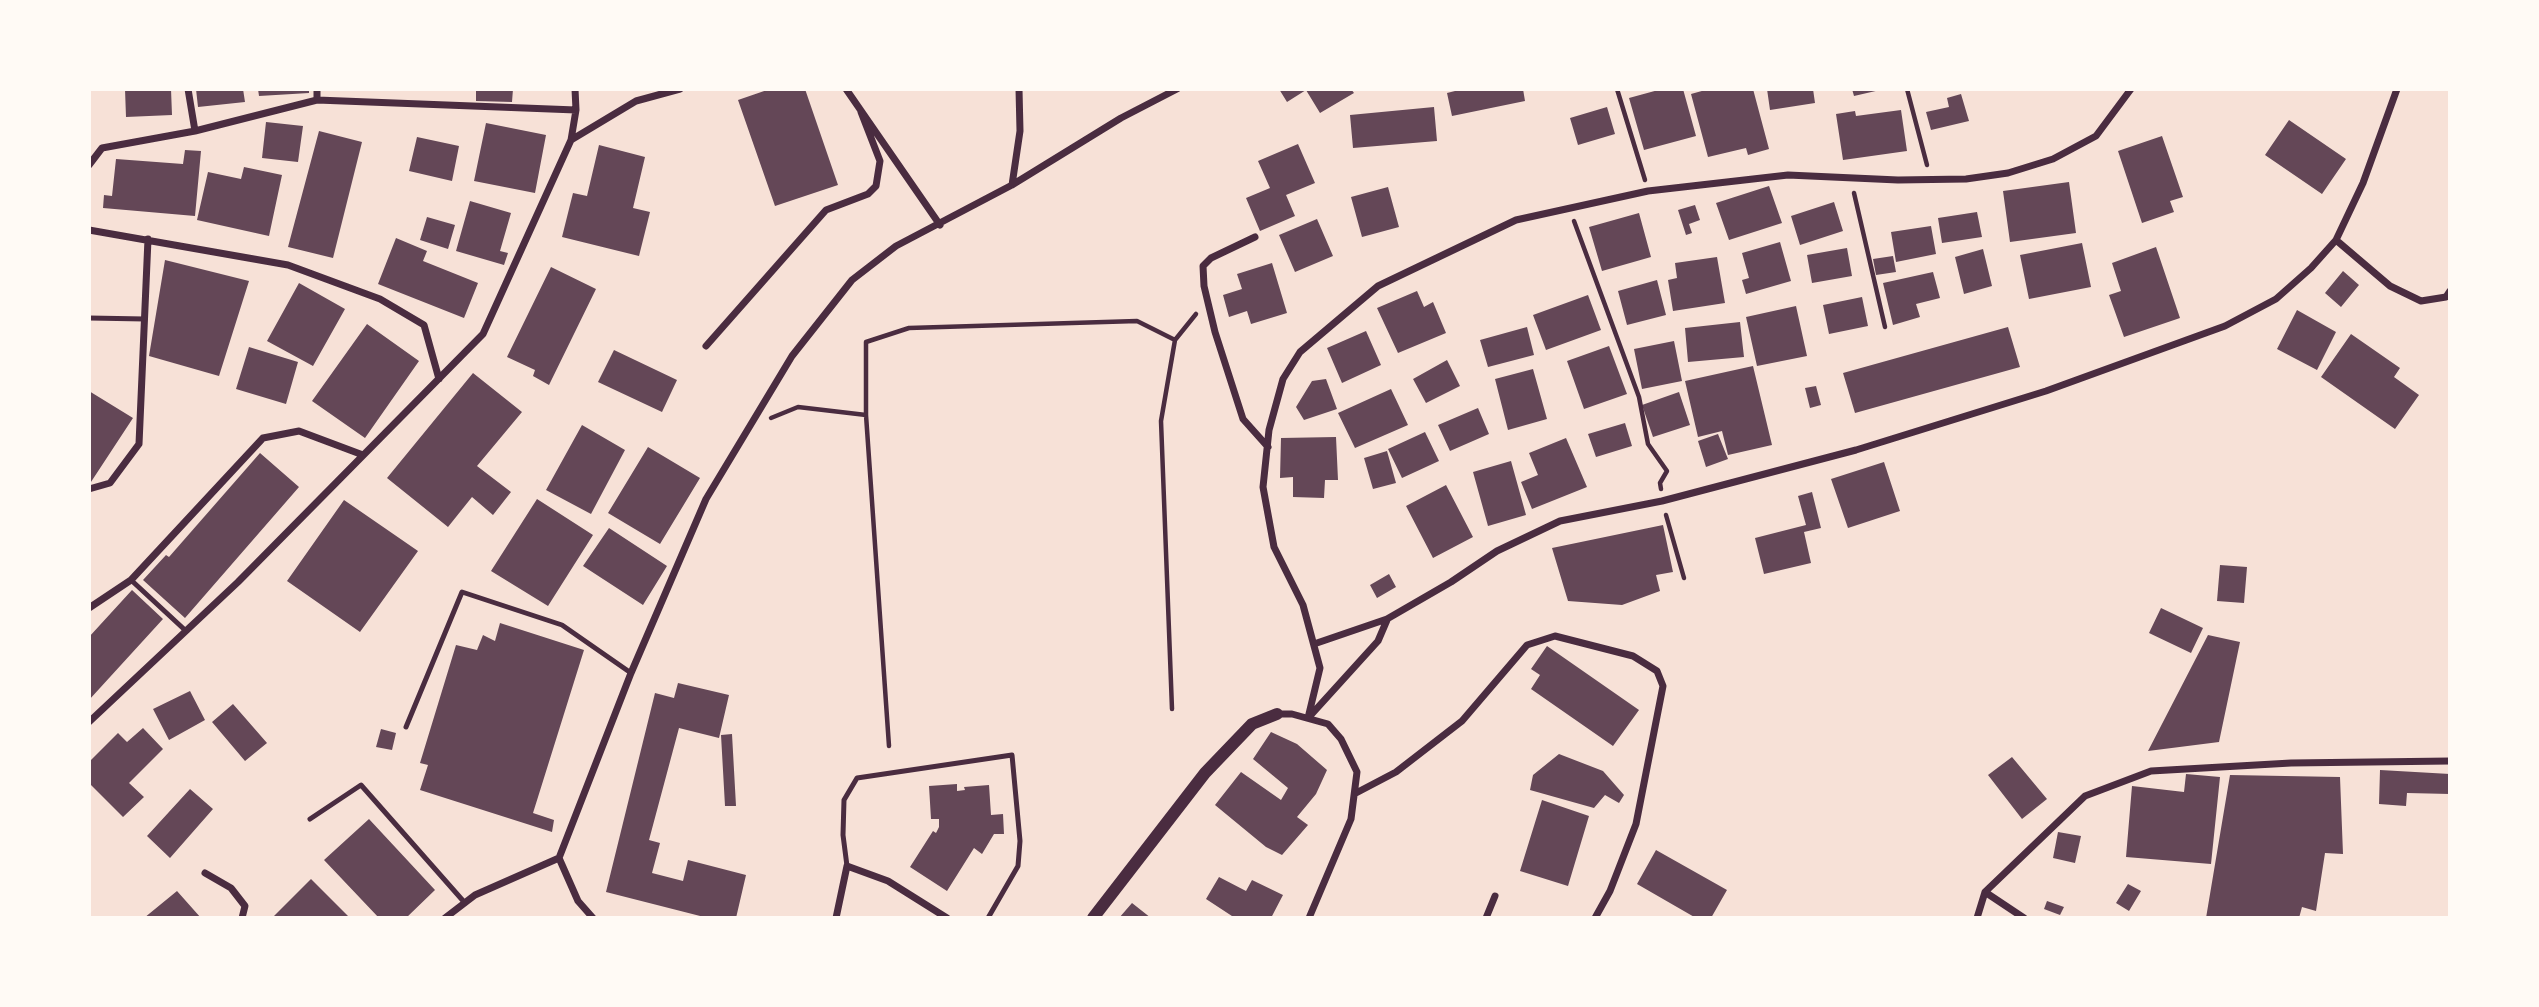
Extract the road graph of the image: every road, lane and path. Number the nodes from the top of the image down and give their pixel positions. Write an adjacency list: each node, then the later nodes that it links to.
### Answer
1 (188, 89): 15 (street)
2 (317, 89): 12 (street)
3 (575, 89): 13 (street)
4 (680, 89): 16 (street)
5 (846, 89): 14 (street)
6 (1019, 89): 20 (street)
7 (1177, 89): 20 (street)
8 (1617, 89): 21 (path)
9 (1907, 89): 19 (path)
10 (2131, 89): 19 (street)
11 (2397, 89): 27 (street)
12 (317, 100): 13 (street); 15 (street)
13 (576, 110): 16 (street)
14 (861, 112): 23 (street); 34 (street)
15 (195, 131): 17 (street)
16 (571, 140): 35 (street)
17 (89, 164)
18 (1851, 178): 19 (street); 21 (street); 32 (path)
19 (1930, 179)
20 (1012, 185): 23 (street)
21 (1648, 191): 22 (street)
22 (1569, 207): 38 (street); 41 (path)
23 (940, 225): 37 (street)
24 (89, 230): 26 (street)
25 (1255, 237): 29 (street)
26 (148, 239): 31 (street); 35 (street)
27 (2336, 240): 28 (street); 41 (street)
28 (2450, 291)
29 (1207, 299): 33 (path); 38 (street)
30 (89, 318): 31 (lane)
31 (145, 319): 40 (street)
32 (1885, 327)
33 (1175, 340): 36 (path); 49 (path)
34 (706, 346)
35 (439, 379): 39 (street)
36 (866, 415): 37 (path); 54 (path)
37 (747, 427): 48 (street)
38 (1268, 447): 47 (street)
39 (363, 455): 43 (street); 46 (street)
40 (89, 489)
41 (1662, 501): 42 (path); 45 (street)
42 (1684, 578)
43 (131, 580): 44 (street); 46 (lane)
44 (89, 608)
45 (1387, 619): 47 (street); 51 (street)
46 (186, 631): 52 (street)
47 (1314, 644): 51 (street)
48 (631, 673): 53 (lane); 58 (street)
49 (1172, 709)
50 (1277, 713): 51 (street); 70 (street)
51 (1308, 719): 56 (street)
52 (89, 722)
53 (406, 727)
54 (889, 746)
55 (2450, 761): 61 (street)
56 (1356, 793): 71 (street); 73 (street)
57 (310, 818): 63 (lane)
58 (559, 858): 63 (street); 66 (street)
59 (847, 866): 67 (street); 68 (street); 69 (lane)
60 (205, 873): 64 (street)
61 (1986, 892): 74 (street); 75 (street)
62 (1495, 896): 72 (street)
63 (465, 903): 65 (street)
64 (242, 918)
65 (445, 918)
66 (593, 918)
67 (836, 918)
68 (947, 918)
69 (988, 918)
70 (1093, 918)
71 (1309, 918)
72 (1486, 918)
73 (1595, 918)
74 (1977, 918)
75 (2024, 918)

